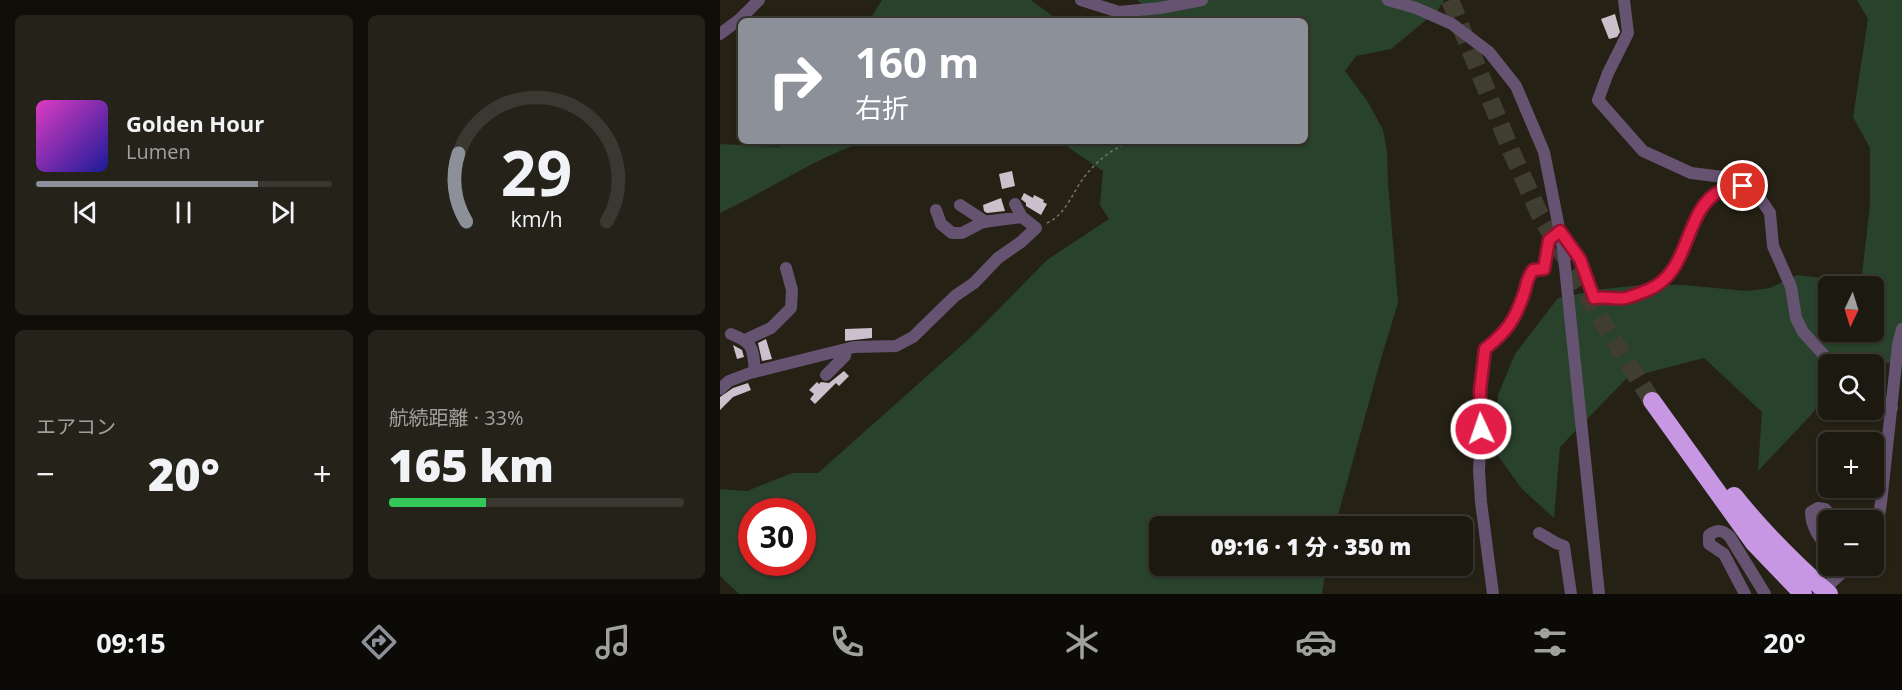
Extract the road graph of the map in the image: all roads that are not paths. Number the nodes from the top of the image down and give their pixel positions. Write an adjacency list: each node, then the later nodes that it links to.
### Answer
1 (759, 0): 6 (street)
2 (1081, 0): 3 (street)
3 (1202, 0)
4 (1388, 0): 15 (street)
5 (1624, 0): 9 (street)
6 (741, 18)
7 (738, 20): 8 (street)
8 (720, 34)
9 (1743, 186): 15 (street); 21 (street)
10 (1015, 204): 13 (street)
11 (960, 205): 14 (street)
12 (936, 210): 14 (street)
13 (1022, 217): 14 (street); 20 (street)
14 (986, 222)
15 (1560, 231): 34 (street); 36 (street)
16 (786, 268): 19 (street)
17 (1902, 328): 27 (street)
18 (731, 334): 19 (street)
19 (745, 340): 22 (street)
20 (846, 349): 22 (street); 23 (street)
21 (1823, 354)
22 (755, 372): 24 (street)
23 (826, 375)
24 (720, 389)
25 (1652, 401): 28 (highway)
26 (1884, 403): 27 (street)
27 (1892, 408): 30 (street)
28 (1696, 460): 39 (highway); 41 (highway)
29 (1826, 510): 32 (street)
30 (1880, 510)
31 (1539, 532): 35 (street)
32 (1818, 534)
33 (1836, 576): 40 (street)
34 (1493, 594)
35 (1571, 594)
36 (1599, 594)
37 (1745, 594): 38 (street)
38 (1765, 594)
39 (1803, 594)
40 (1819, 594)
41 (1829, 594)

